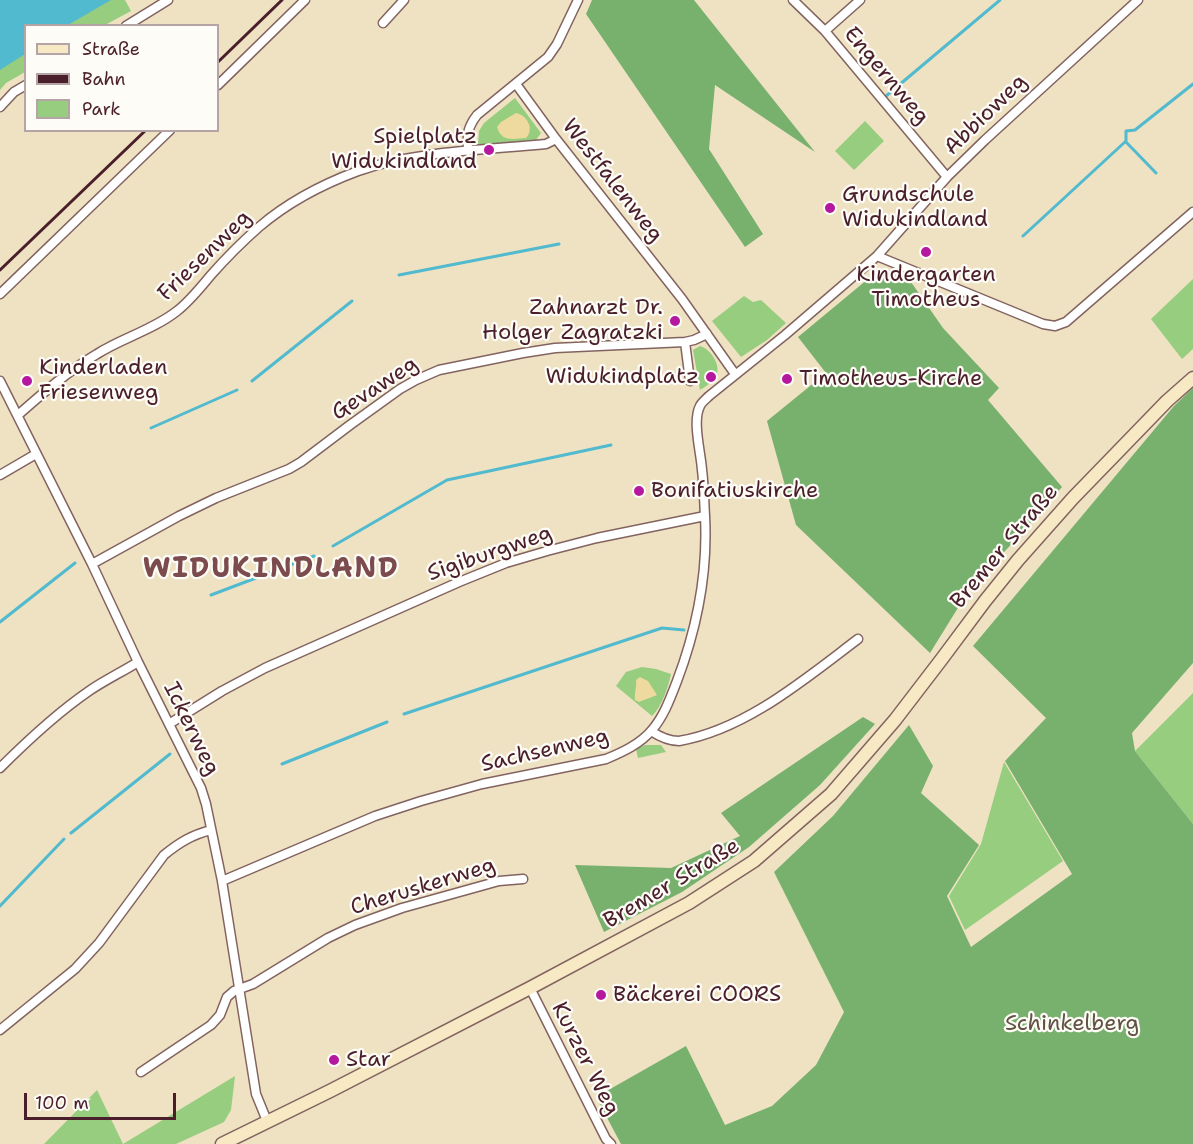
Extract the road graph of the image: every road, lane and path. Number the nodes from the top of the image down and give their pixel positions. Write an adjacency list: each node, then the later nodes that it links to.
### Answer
1 (168, 0): 9 (street)
2 (305, 0): 11 (street)
3 (404, 0): 8 (street)
4 (793, 0): 10 (street, Engernweg)
5 (860, 0): 10 (street)
6 (1138, 0): 18 (street, Abbioweg)
7 (575, 2): 12 (street)
8 (383, 23)
9 (129, 24)
10 (825, 32): 18 (street, Engernweg)
11 (219, 84)
12 (516, 84): 16 (street, Westfalenweg); 17 (street)
13 (24, 86): 14 (street)
14 (0, 107)
15 (168, 132): 21 (street)
16 (556, 139): 17 (street, Friesenweg); 22 (street, Westfalenweg)
17 (468, 152): 28 (street, Friesenweg)
18 (947, 177): 20 (street, Abbioweg)
19 (1193, 212): 20 (street)
20 (877, 256): 24 (street, Abbioweg)
21 (0, 294)
22 (707, 334): 23 (street, Gevaweg); 24 (street)
23 (685, 342): 27 (street); 32 (street, Gevaweg)
24 (735, 374): 31 (street, Sachsenweg)
25 (1193, 378): 41 (main road, Bremer Straße)
26 (0, 381): 28 (street, Ickerweg)
27 (690, 381)
28 (18, 415): 29 (street, Ickerweg)
29 (36, 454): 30 (street); 32 (street, Ickerweg)
30 (0, 475)
31 (705, 516): 35 (street, Sigiburgweg); 36 (street, Sachsenweg)
32 (92, 564): 34 (street, Ickerweg)
33 (858, 639): 36 (street)
34 (138, 662): 35 (street, Ickerweg); 37 (street)
35 (170, 724): 38 (street, Ickerweg)
36 (651, 731): 40 (street, Sachsenweg)
37 (0, 768)
38 (211, 830): 40 (street, Ickerweg); 43 (street)
39 (524, 879): 42 (street, Cheruskerweg)
40 (222, 881): 42 (street, Ickerweg)
41 (530, 988): 45 (main road, Bremer Straße); 47 (street, Kurzer Weg)
42 (240, 989): 44 (street); 45 (street, Ickerweg)
43 (0, 1030)
44 (141, 1072)
45 (267, 1121): 46 (main road, Bremer Straße)
46 (224, 1144)
47 (611, 1144)

